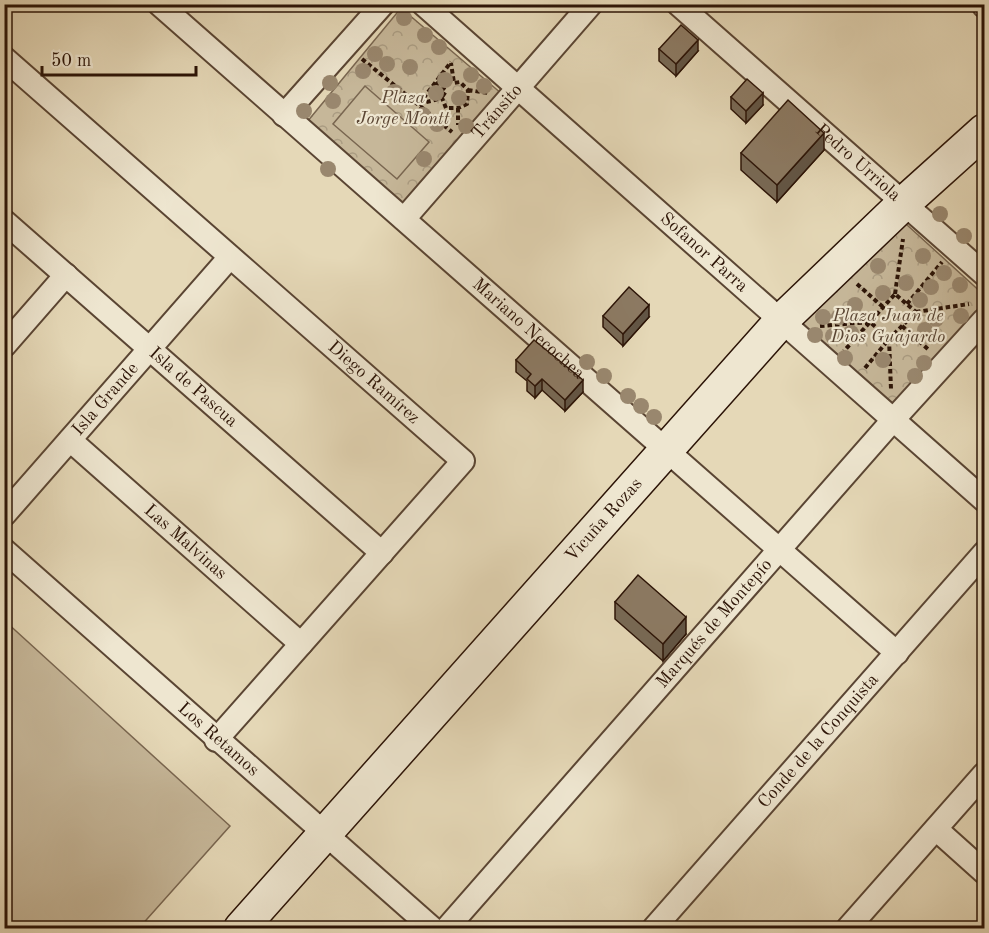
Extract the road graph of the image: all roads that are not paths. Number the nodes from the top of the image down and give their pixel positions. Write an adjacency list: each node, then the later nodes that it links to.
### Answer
1 (159, 4): 8 (street, Mariano Necochea)
2 (383, 4): 8 (street)
3 (423, 4): 7 (street, Sofanor Parra)
4 (591, 4): 7 (street, Tránsito)
5 (678, 4): 10 (street, Pedro Urriola)
6 (4, 58): 13 (street, Diego Ramírez)
7 (518, 88): 11 (street, Tránsito); 17 (street, Sofanor Parra)
8 (284, 115): 11 (street, Mariano Necochea)
9 (984, 130): 10 (street, Vicuña Rozas)
10 (904, 203): 14 (street, Pedro Urriola); 17 (street, Vicuña Rozas)
11 (404, 219): 22 (street, Mariano Necochea)
12 (4, 221): 15 (street, Isla de Pascua)
13 (230, 257): 19 (street, Isla Grande); 27 (street, Diego Ramírez)
14 (984, 274)
15 (66, 275): 18 (street); 19 (street, Isla de Pascua)
16 (979, 312): 20 (street, Marqués de Montepío)
17 (795, 324): 20 (street, Sofanor Parra); 22 (street, Vicuña Rozas)
18 (4, 346)
19 (150, 349): 21 (street, Isla Grande); 27 (street, Isla de Pascua)
20 (893, 410): 23 (street, Sofanor Parra); 26 (street, Marqués de Montepío)
21 (70, 440): 24 (street, Isla Grande); 29 (street, Las Malvinas)
22 (666, 450): 26 (street, Mariano Necochea); 34 (street, Vicuña Rozas)
23 (984, 500)
24 (4, 515)
25 (4, 550): 31 (street, Los Retamos)
26 (780, 550): 30 (street, Mariano Necochea); 38 (street, Marqués de Montepío)
27 (382, 553): 29 (street, Diego Ramírez)
28 (984, 553): 30 (street, Conde de la Conquista)
29 (301, 644): 31 (street, Diego Ramírez)
30 (897, 653): 39 (street, Conde de la Conquista)
31 (216, 740): 34 (street, Los Retamos)
32 (984, 774): 33 (street)
33 (936, 829): 35 (street); 40 (street)
34 (325, 834): 36 (street, Vicuña Rozas); 37 (street, Los Retamos)
35 (984, 872)
36 (241, 928)
37 (432, 928)
38 (447, 928)
39 (654, 928)
40 (849, 928)

